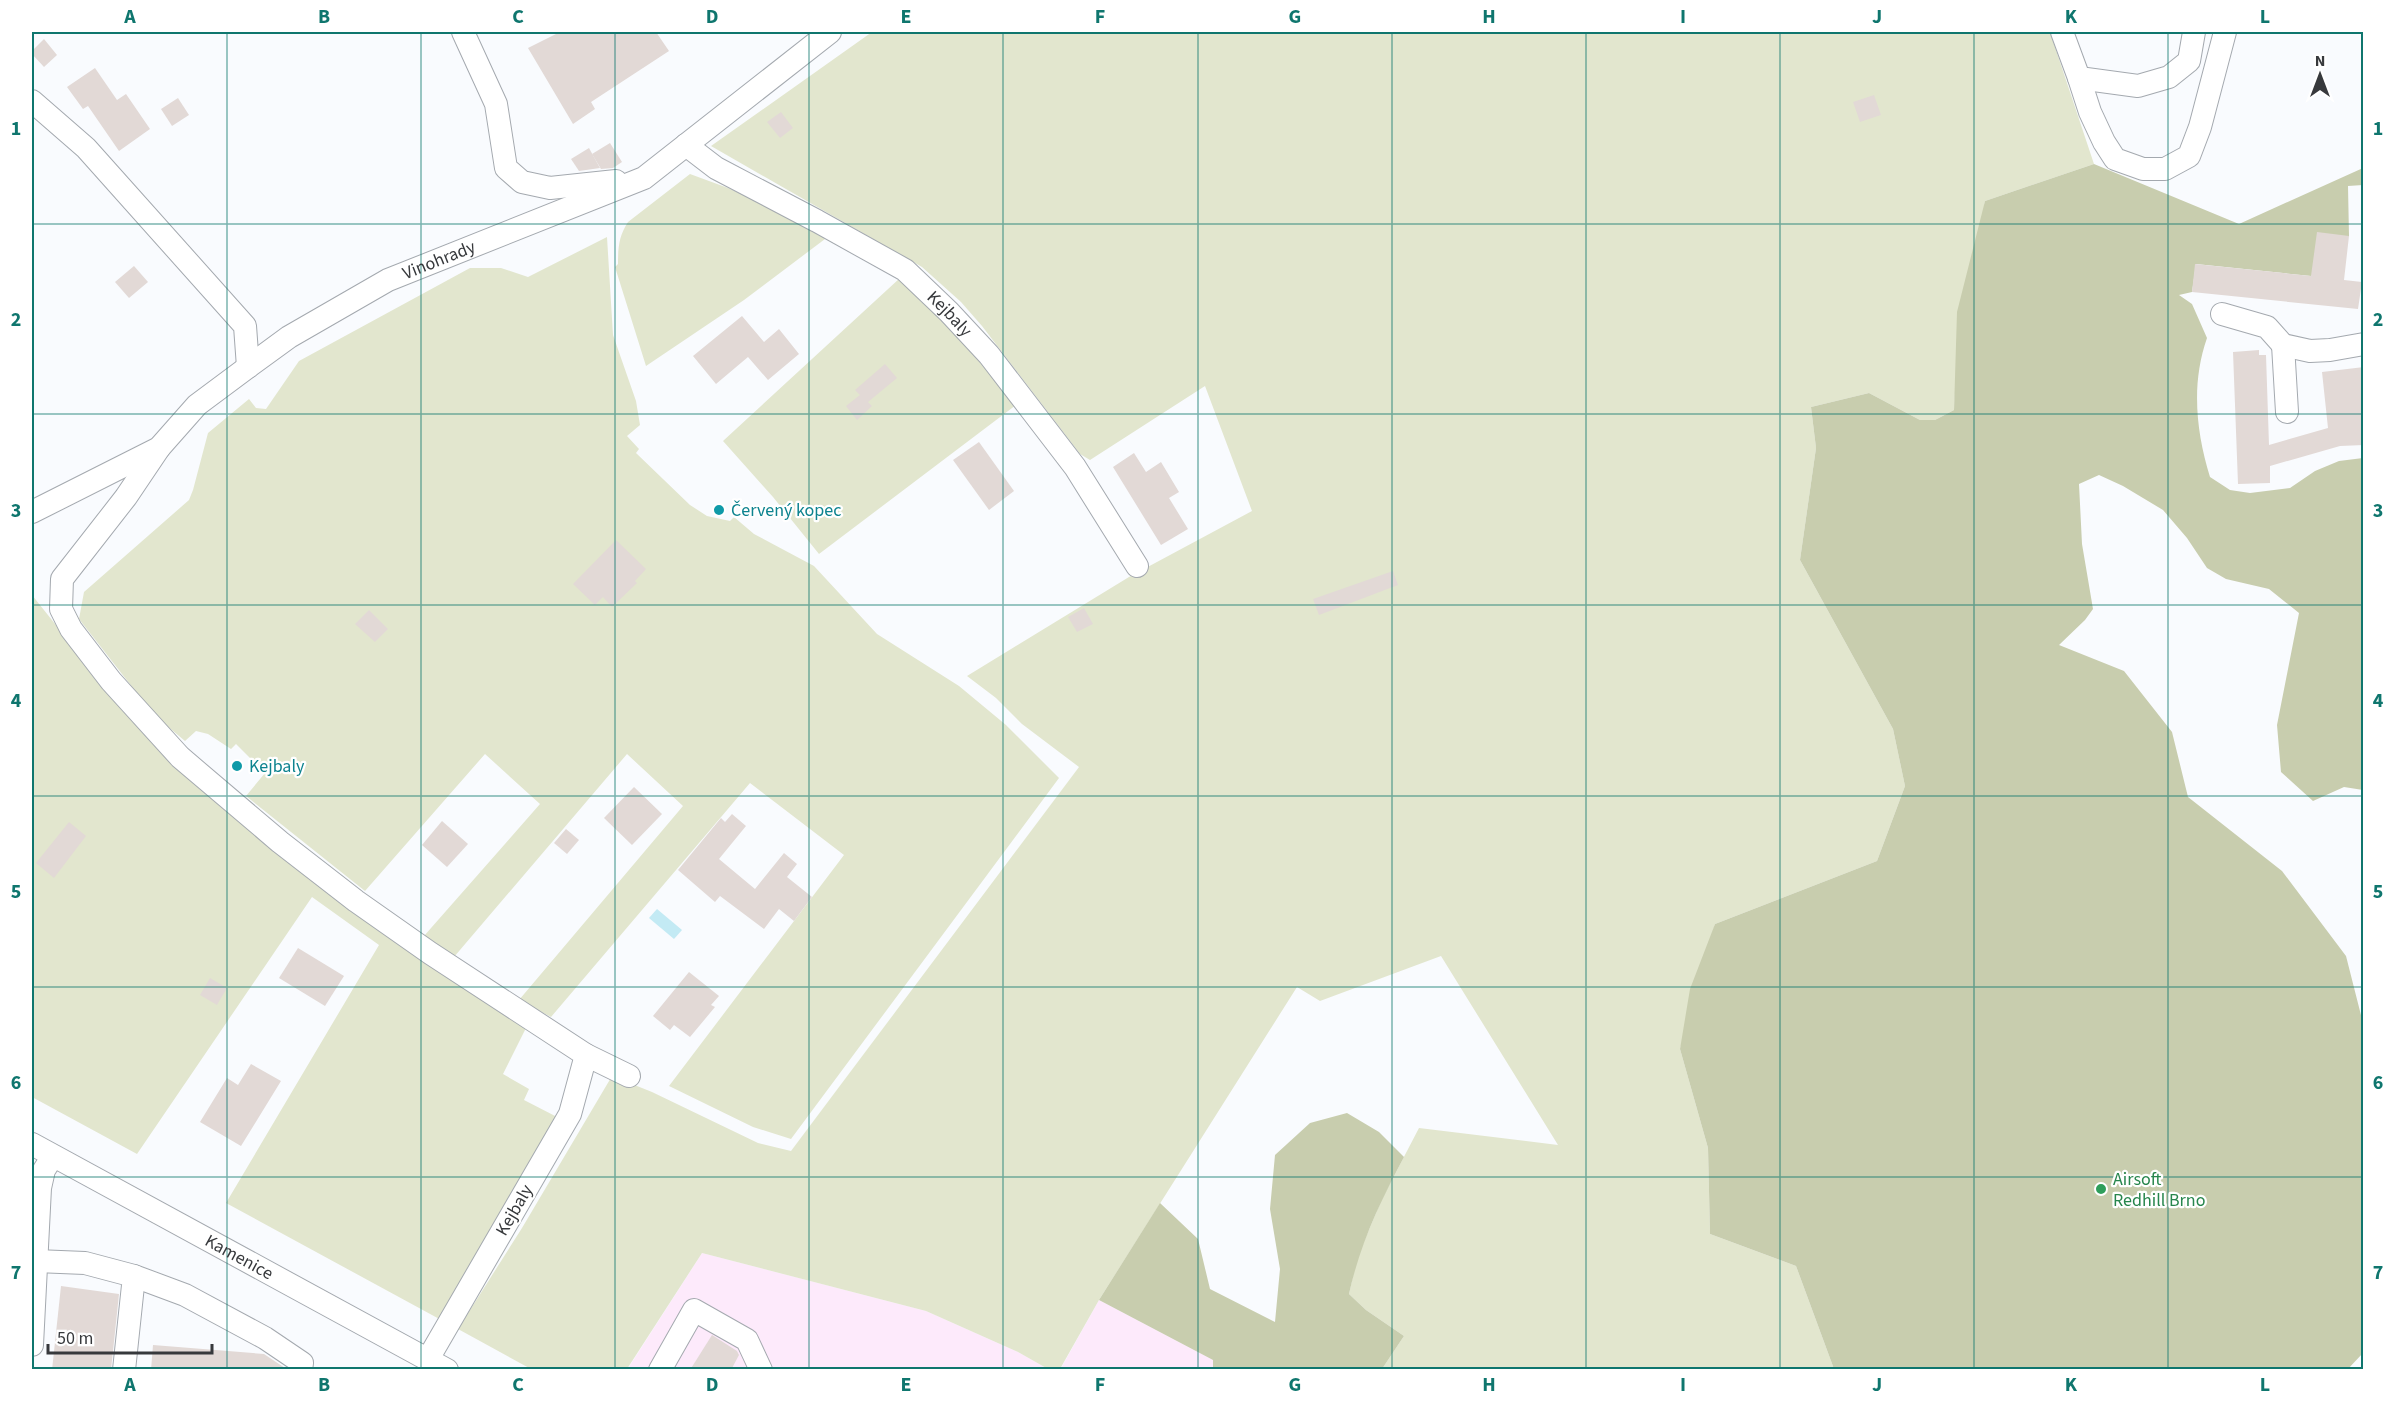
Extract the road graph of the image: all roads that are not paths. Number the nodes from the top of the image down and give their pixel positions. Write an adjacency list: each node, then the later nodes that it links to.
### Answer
1 (463, 32): 9 (street)
2 (830, 32): 8 (street, Vinohrady)
3 (2062, 32): 6 (street)
4 (2194, 32): 6 (street)
5 (2225, 32): 6 (street)
6 (2079, 78)
7 (32, 101): 13 (street)
8 (686, 145): 9 (street, Vinohrady); 17 (street, Kejbaly)
9 (644, 178): 13 (street, Vinohrady)
10 (2222, 314): 12 (street)
11 (2364, 344): 12 (street)
12 (2283, 345): 14 (street)
13 (248, 367): 15 (street, Vinohrady)
14 (2287, 412)
15 (159, 448): 16 (street, Vinohrady); 18 (street)
16 (32, 512)
17 (1137, 566)
18 (586, 1055): 19 (street); 25 (street, Kejbaly)
19 (629, 1076)
20 (32, 1144): 21 (street, Kamenice)
21 (53, 1156): 22 (street); 25 (street, Kamenice)
22 (36, 1261): 23 (street); 24 (street)
23 (134, 1276): 26 (street); 27 (street)
24 (32, 1345)
25 (438, 1364)
26 (124, 1370)
27 (302, 1370)
28 (660, 1370): 29 (street)
29 (761, 1370)

